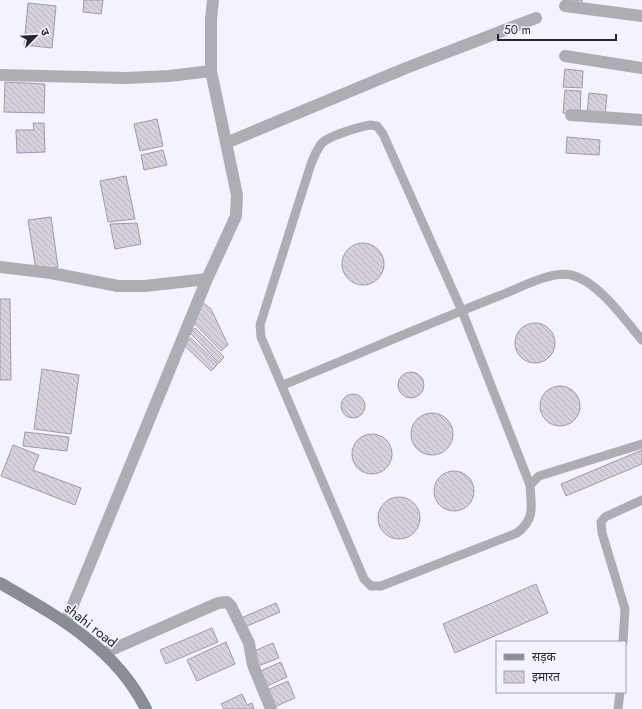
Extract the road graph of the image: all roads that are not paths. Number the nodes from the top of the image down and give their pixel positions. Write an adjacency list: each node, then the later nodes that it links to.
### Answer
1 (213, 0): 7 (street)
2 (565, 6): 3 (street)
3 (642, 16)
4 (536, 18): 11 (street)
5 (565, 56): 6 (street)
6 (642, 68)
7 (211, 71): 8 (street); 11 (street)
8 (0, 75)
9 (572, 115): 10 (street)
10 (642, 120)
11 (226, 143): 13 (street)
12 (0, 267): 13 (street)
13 (207, 279): 21 (street)
14 (462, 311): 15 (lane); 16 (lane); 16 (lane); 18 (lane)
15 (642, 340)
16 (283, 386): 18 (lane)
17 (642, 444): 18 (lane)
18 (530, 485)
19 (642, 500): 22 (lane)
20 (0, 583): 21 (street, shahi road)
21 (66, 622): 23 (street, shahi road)
22 (623, 641)
23 (104, 653): 25 (street, shahi road); 26 (street)
24 (620, 693): 27 (lane)
25 (146, 709)
26 (271, 709)
27 (618, 709)

